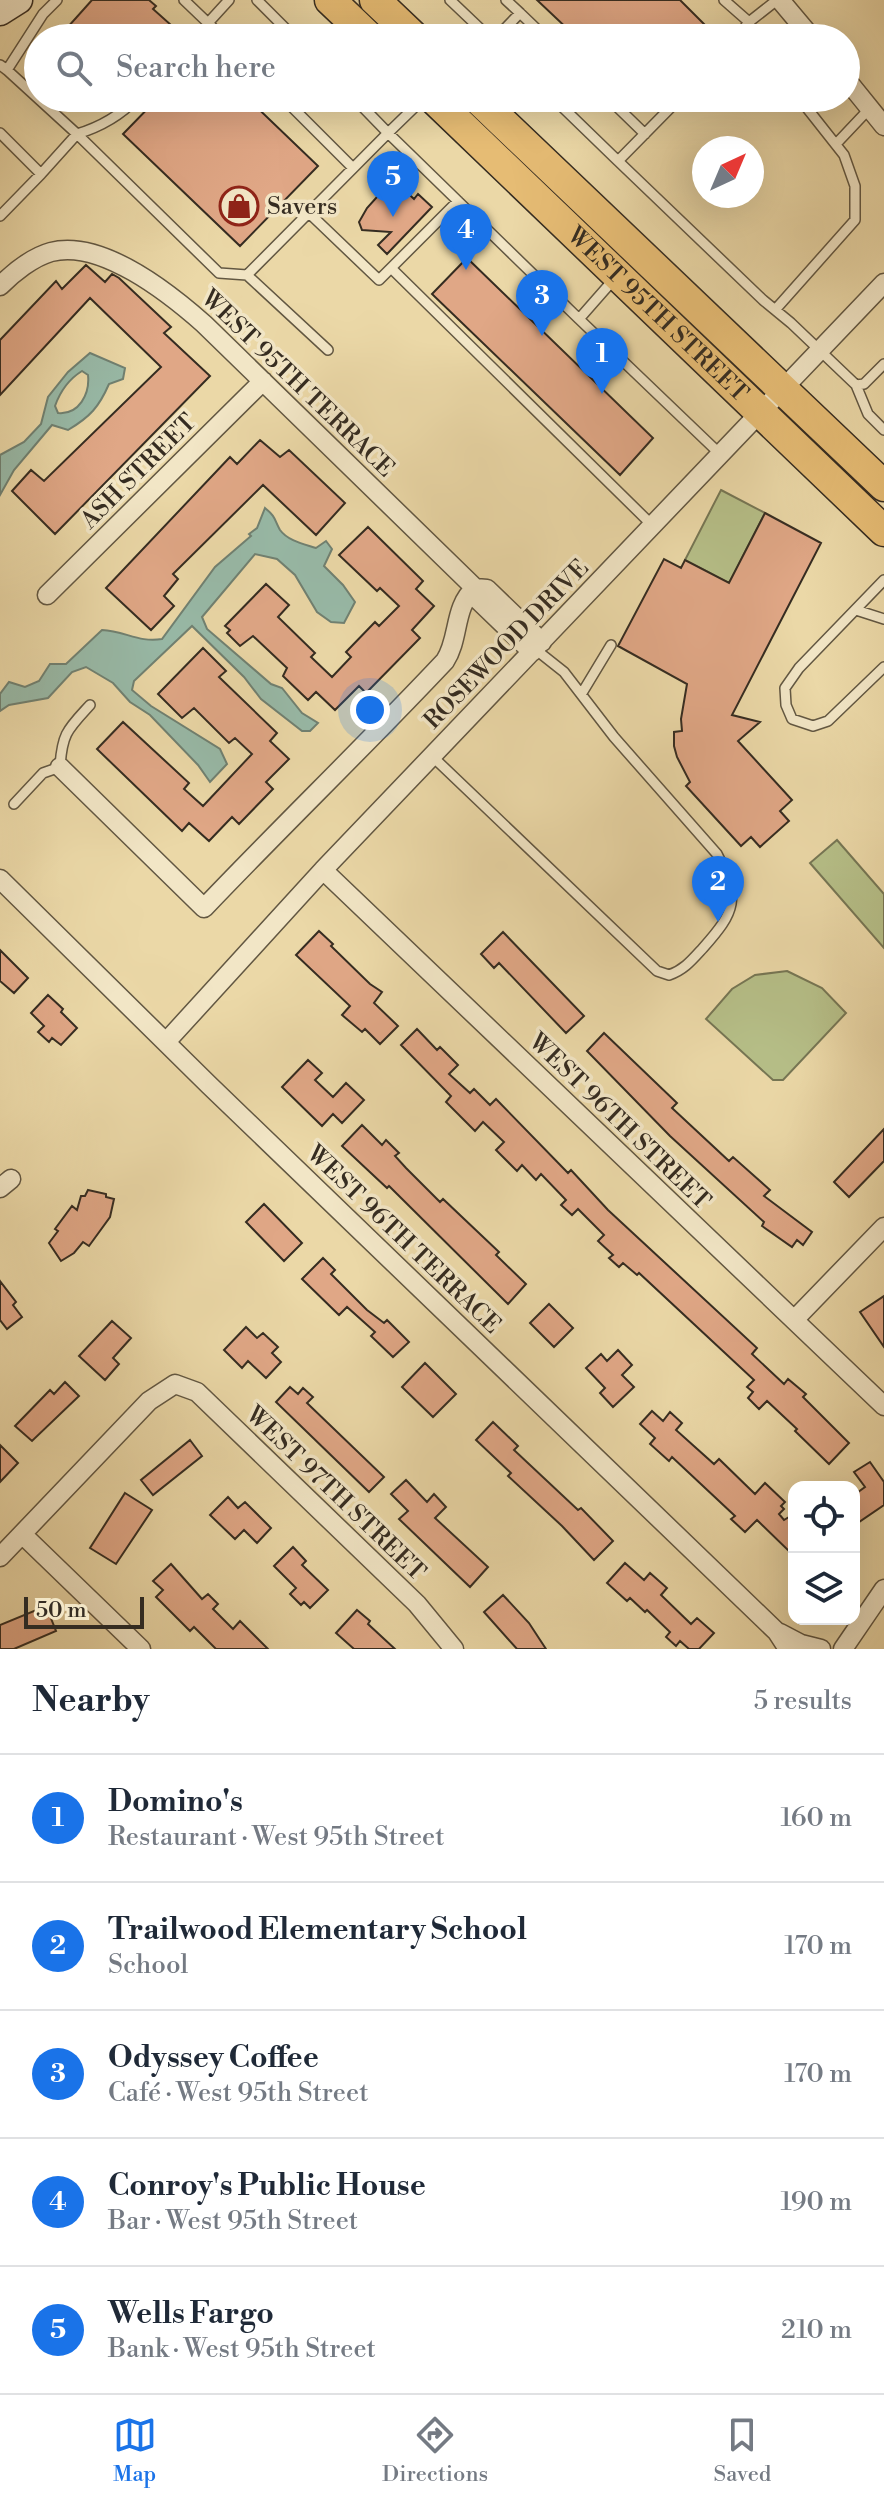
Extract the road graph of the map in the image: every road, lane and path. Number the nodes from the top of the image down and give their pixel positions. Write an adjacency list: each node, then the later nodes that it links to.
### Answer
1 (19, 0): 12 (main road)
2 (57, 0): 16 (lane)
3 (184, 0): 15 (lane)
4 (229, 0): 15 (lane)
5 (257, 0): 17 (lane)
6 (330, 0): 18 (main road)
7 (375, 0): 19 (main road)
8 (450, 0): 20 (lane)
9 (506, 0): 13 (lane)
10 (724, 0): 14 (lane)
11 (782, 1): 14 (lane); 23 (street)
12 (0, 12)
13 (520, 13): 21 (lane); 22 (lane)
14 (749, 22)
15 (208, 23)
16 (36, 24)
17 (281, 24)
18 (355, 24)
19 (400, 24)
20 (477, 24)
21 (508, 24)
22 (531, 24)
23 (801, 24)
24 (24, 40): 25 (lane)
25 (4, 68): 26 (lane)
26 (24, 86)
27 (860, 96): 28 (street)
28 (870, 108): 40 (street); 45 (lane)
29 (53, 112): 43 (lane)
30 (123, 112): 43 (lane)
31 (297, 112): 47 (lane)
32 (368, 112): 42 (lane)
33 (410, 112): 42 (lane)
34 (448, 112): 54 (main road, WEST 95TH STREET)
35 (491, 112): 64 (main road, WEST 95TH STREET)
36 (567, 112): 46 (lane)
37 (622, 112): 44 (lane)
38 (666, 112): 44 (lane)
39 (810, 112): 45 (lane)
40 (884, 126)
41 (0, 133): 48 (lane)
42 (388, 133): 47 (lane); 49 (lane)
43 (77, 134): 48 (lane); 53 (lane)
44 (645, 134): 46 (lane)
45 (836, 144): 57 (lane)
46 (618, 161): 57 (lane)
47 (353, 168): 50 (lane)
48 (41, 174): 51 (lane)
49 (458, 201): 52 (lane); 58 (lane)
50 (309, 213): 52 (lane); 53 (lane)
51 (0, 216)
52 (391, 268): 68 (lane)
53 (247, 275): 59 (lane)
54 (618, 275): 58 (lane); 64 (main road, WEST 95TH STREET)
55 (884, 283): 60 (street, ROSEWOOD DRIVE)
56 (0, 286): 62 (street, WEST 95TH TERRACE)
57 (775, 310): 60 (lane)
58 (579, 319): 66 (lane)
59 (328, 350)
60 (821, 350): 63 (lane); 64 (street, ROSEWOOD DRIVE)
61 (884, 364): 63 (lane)
62 (263, 381): 71 (street, WEST 95TH TERRACE); 72 (street, ASH STREET)
63 (860, 384): 65 (lane)
64 (772, 401): 66 (street, ROSEWOOD DRIVE); 67 (main road, WEST 95TH STREET); 69 (main road, WEST 95TH STREET)
65 (884, 430)
66 (721, 455): 68 (street, ROSEWOOD DRIVE)
67 (884, 486)
68 (653, 526): 76 (street, ROSEWOOD DRIVE)
69 (884, 531)
70 (884, 580): 73 (lane)
71 (475, 588): 76 (street, WEST 95TH TERRACE); 81 (street)
72 (47, 595)
73 (856, 610): 74 (lane); 77 (lane)
74 (884, 619)
75 (611, 645): 78 (lane)
76 (536, 648): 78 (lane); 80 (street, ROSEWOOD DRIVE)
77 (884, 667)
78 (582, 693): 80 (lane)
79 (90, 705): 81 (lane)
80 (432, 756): 83 (street, ROSEWOOD DRIVE)
81 (60, 767): 82 (lane)
82 (14, 804)
83 (323, 870): 85 (street, ROSEWOOD DRIVE); 87 (street, WEST 96TH STREET)
84 (0, 879): 85 (street, WEST 96TH TERRACE)
85 (166, 1042): 92 (street, WEST 96TH TERRACE)
86 (884, 1227): 87 (street)
87 (794, 1320): 88 (street, WEST 96TH STREET)
88 (884, 1406)
89 (22, 1534): 90 (street); 94 (street); 95 (street, WEST 97TH STREET)
90 (0, 1557)
91 (884, 1589): 93 (street)
92 (777, 1632): 96 (street, WEST 96TH TERRACE); 97 (street, WEST 96TH TERRACE)
93 (845, 1646): 97 (street, WEST 96TH TERRACE)
94 (141, 1649)
95 (454, 1649)
96 (788, 1649)
97 (823, 1649)

